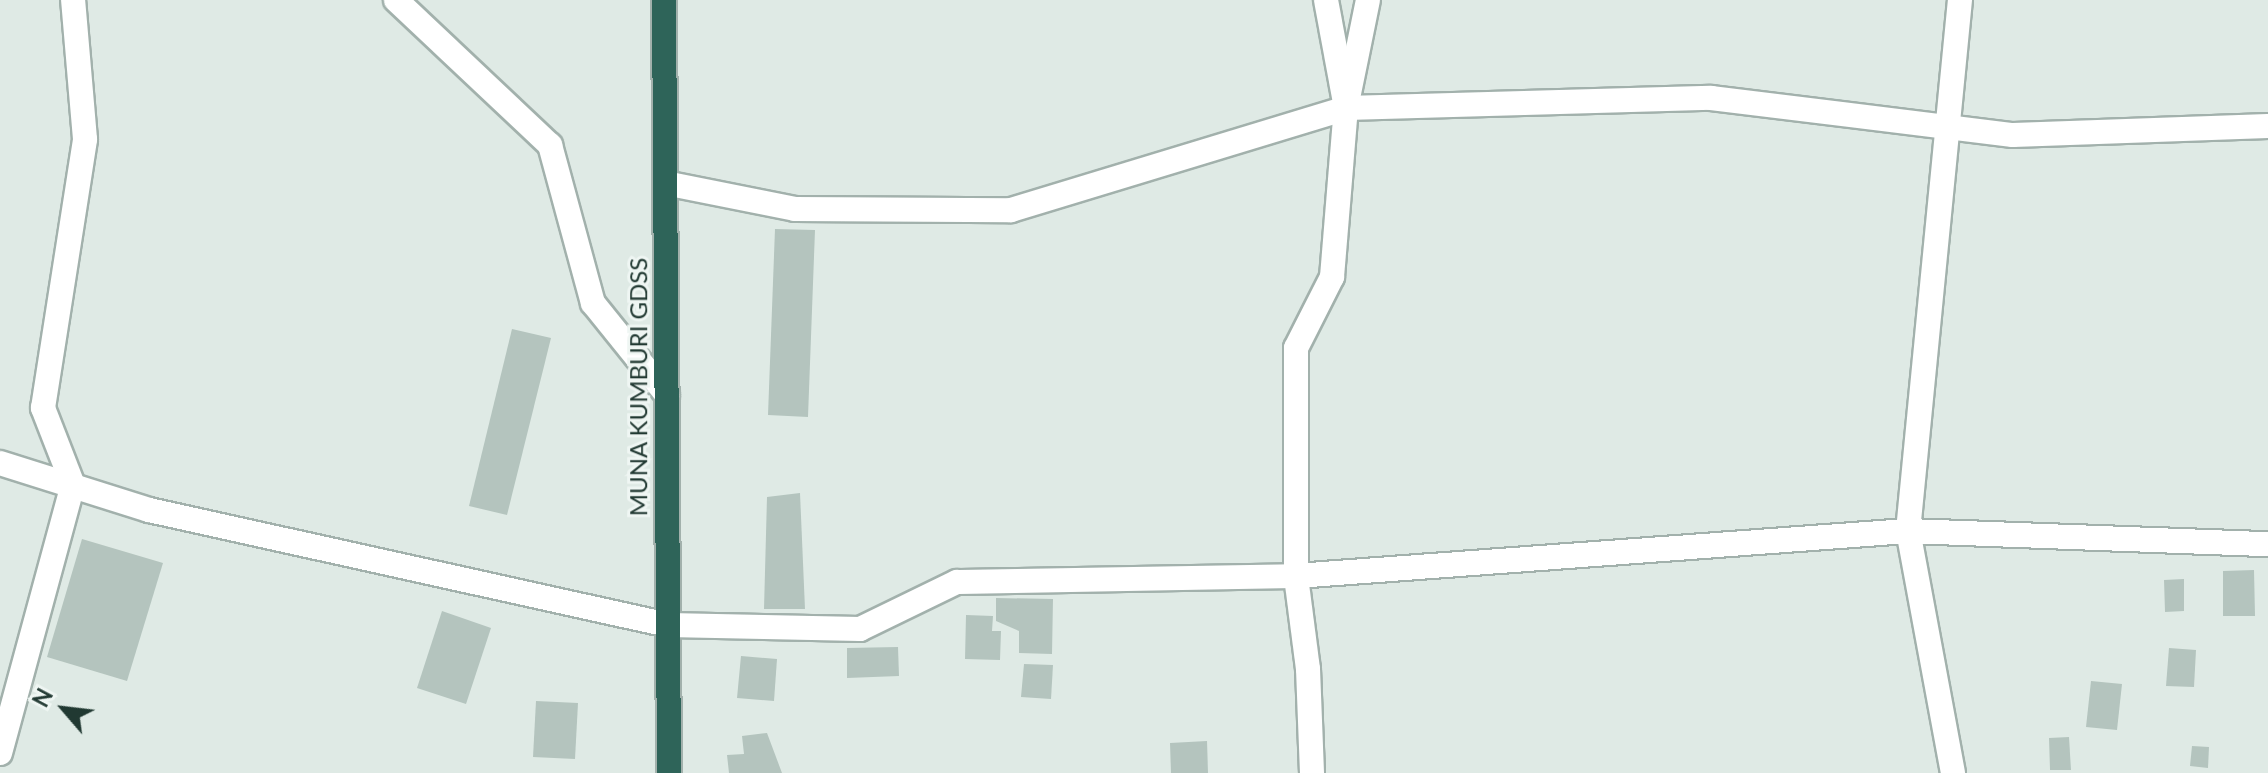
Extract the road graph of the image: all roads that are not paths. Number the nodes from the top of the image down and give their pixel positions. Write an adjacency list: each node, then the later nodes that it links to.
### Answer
1 (73, 0): 13 (street)
2 (396, 0): 11 (street)
3 (664, 0): 10 (highway, MUNA KUMBURI GDSS)
4 (1326, 0): 7 (street)
5 (1368, 0): 7 (street)
6 (1960, 0): 9 (street)
7 (1346, 108): 9 (street); 10 (street); 16 (street)
8 (2268, 126): 9 (street)
9 (1951, 128): 14 (street)
10 (665, 183): 11 (highway, MUNA KUMBURI GDSS)
11 (667, 395): 17 (highway, MUNA KUMBURI GDSS)
12 (0, 463): 13 (street)
13 (73, 485): 17 (street); 18 (street)
14 (1908, 531): 15 (street); 16 (street); 21 (street)
15 (2268, 544)
16 (1296, 576): 17 (street); 20 (street)
17 (668, 625): 19 (highway, MUNA KUMBURI GDSS)
18 (0, 753)
19 (669, 773)
20 (1312, 773)
21 (1953, 773)

